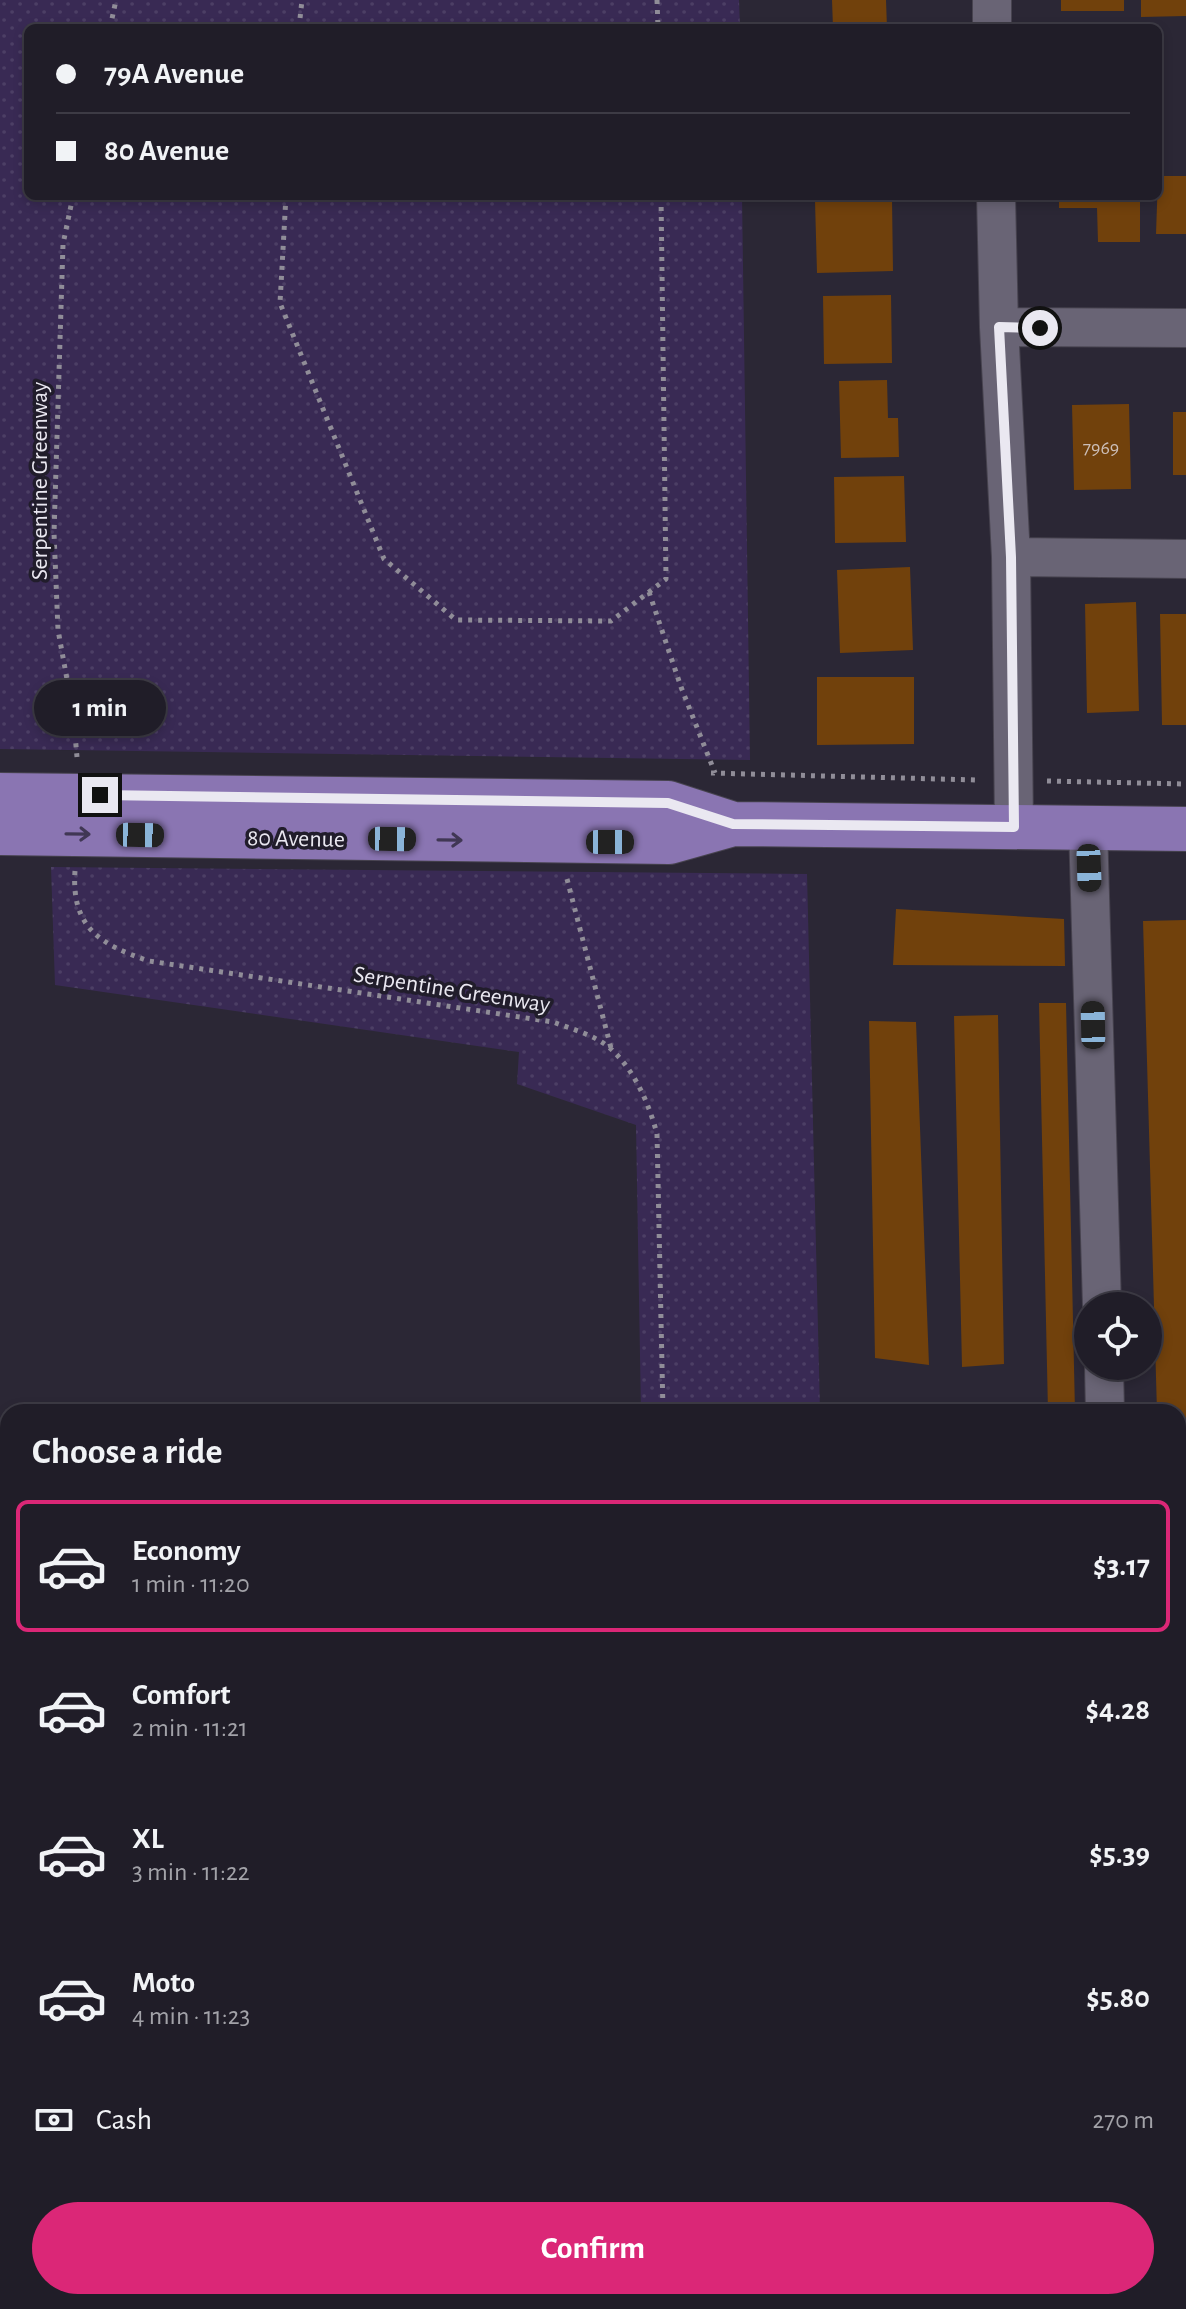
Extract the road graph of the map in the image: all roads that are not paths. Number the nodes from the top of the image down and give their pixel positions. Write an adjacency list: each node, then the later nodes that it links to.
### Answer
1 (992, 0): 2 (street)
2 (992, 24)
3 (996, 200): 4 (street)
4 (999, 327): 5 (street); 6 (street)
5 (1186, 328)
6 (1011, 557): 7 (street); 10 (street)
7 (1186, 559)
8 (0, 795): 9 (main road, 80 Avenue)
9 (733, 824): 10 (main road, 80 Avenue); 13 (main road, 80 Avenue, one-way to 9)
10 (1014, 827): 11 (main road, 80 Avenue)
11 (1088, 827): 12 (main road, 80 Avenue); 14 (street)
12 (1186, 829)
13 (0, 833)
14 (1102, 1292)
15 (1104, 1380): 16 (street)
16 (1105, 1404)

